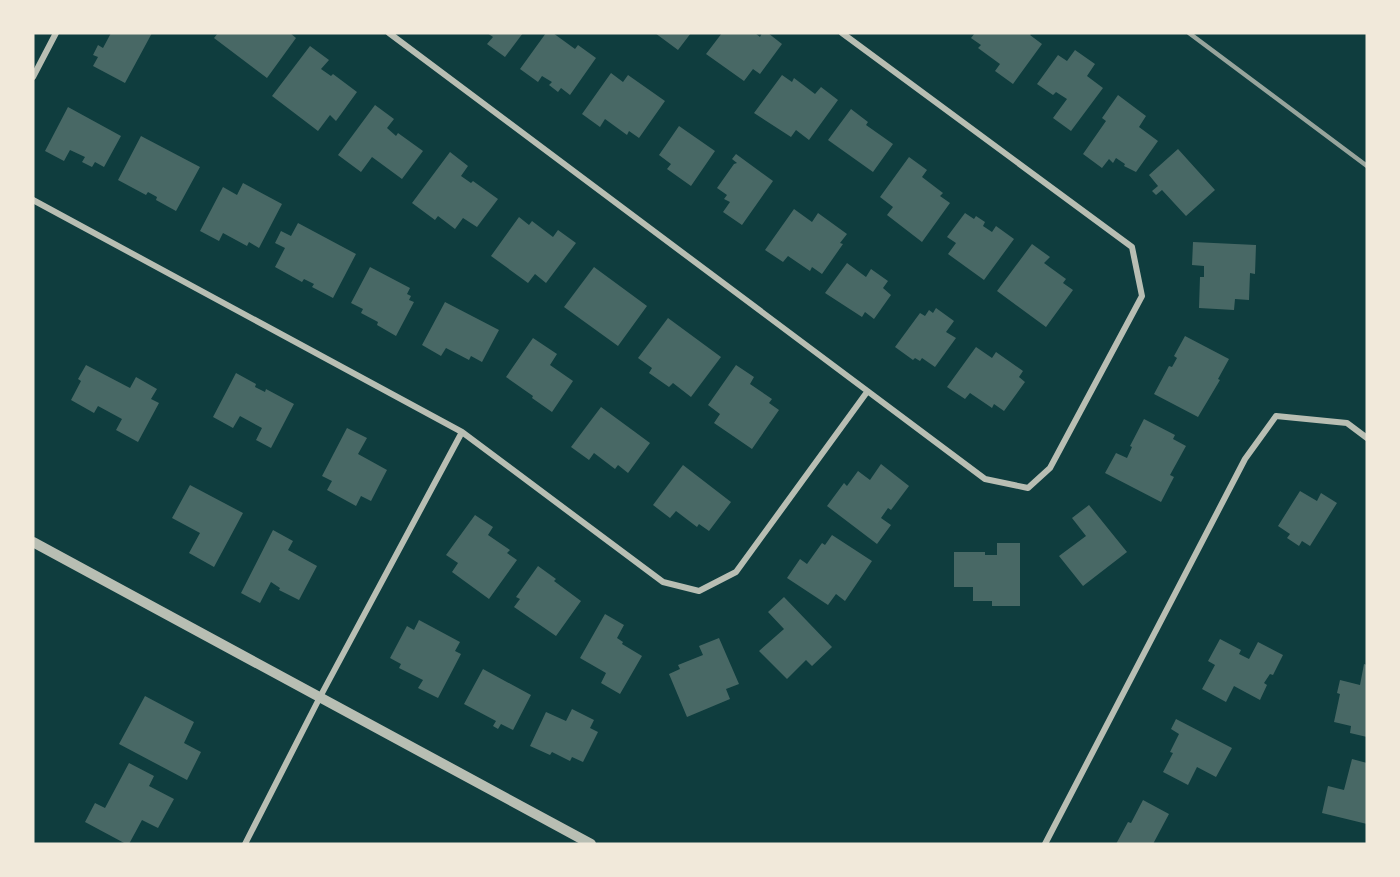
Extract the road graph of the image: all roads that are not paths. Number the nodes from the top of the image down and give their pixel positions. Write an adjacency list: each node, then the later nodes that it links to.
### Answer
1 (56, 33): 4 (street)
2 (389, 33): 6 (street)
3 (842, 33): 6 (street)
4 (33, 77)
5 (33, 200): 7 (street)
6 (867, 392): 7 (street)
7 (462, 432): 10 (street)
8 (1367, 438): 13 (street)
9 (33, 542): 10 (street)
10 (320, 698): 11 (street); 12 (street)
11 (245, 844)
12 (591, 844)
13 (1045, 844)

